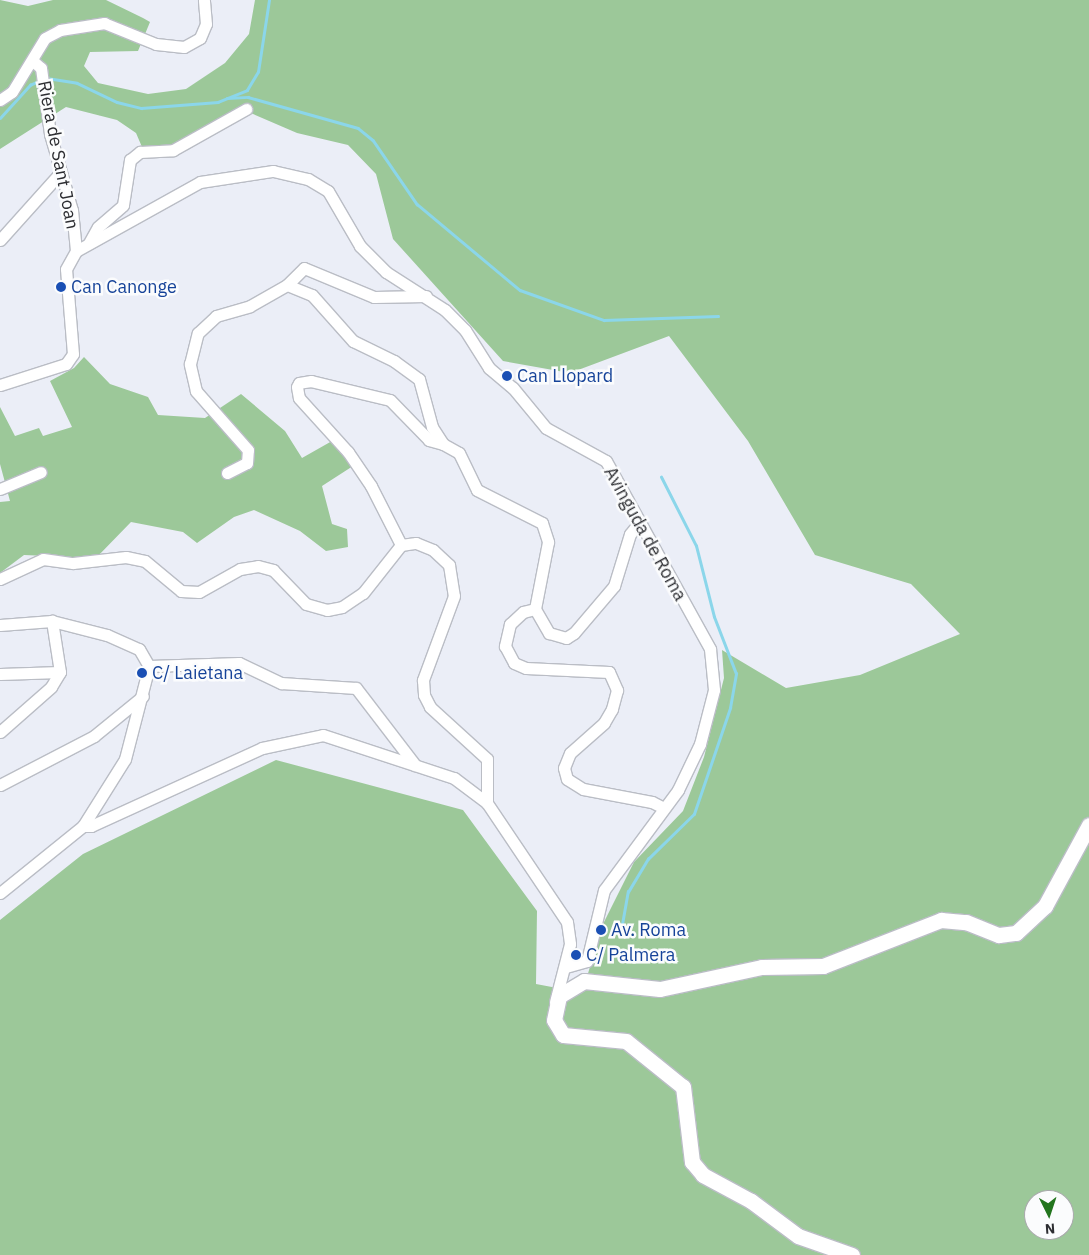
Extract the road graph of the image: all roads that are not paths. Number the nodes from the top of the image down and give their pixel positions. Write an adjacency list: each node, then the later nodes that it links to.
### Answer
1 (204, 0): 2 (street)
2 (38, 65): 3 (street); 5 (street, Riera de Sant Joan)
3 (0, 100)
4 (246, 110): 7 (street)
5 (61, 172): 6 (street); 8 (street, Riera de Sant Joan)
6 (0, 240)
7 (89, 243): 8 (street, Avinguda de Roma); 10 (street, Avinguda de Roma)
8 (76, 251): 11 (street)
9 (287, 285): 10 (street); 12 (street); 14 (street)
10 (426, 296): 16 (street, Avinguda de Roma)
11 (0, 385)
12 (443, 444): 17 (street); 19 (street)
13 (41, 472): 15 (street)
14 (227, 473)
15 (0, 489)
16 (638, 524): 19 (street); 30 (street, Avinguda de Roma)
17 (401, 545): 18 (street); 29 (street)
18 (0, 578)
19 (535, 609): 30 (street)
20 (52, 621): 21 (street); 22 (street); 23 (street)
21 (0, 625)
22 (149, 666): 25 (street); 27 (street)
23 (60, 672): 24 (street); 26 (street)
24 (0, 674)
25 (143, 696): 28 (street); 32 (street)
26 (0, 732)
27 (415, 765): 29 (street); 32 (street)
28 (0, 785)
29 (487, 803): 34 (street)
30 (664, 808): 34 (street, Avinguda de Roma)
31 (1089, 825): 36 (street)
32 (83, 826): 33 (street)
33 (0, 893)
34 (576, 963): 35 (street, Avinguda de Roma); 35 (street); 36 (street); 37 (street)
35 (578, 982): 36 (street); 37 (street)
36 (601, 982)
37 (555, 1004): 38 (street)
38 (852, 1255)

